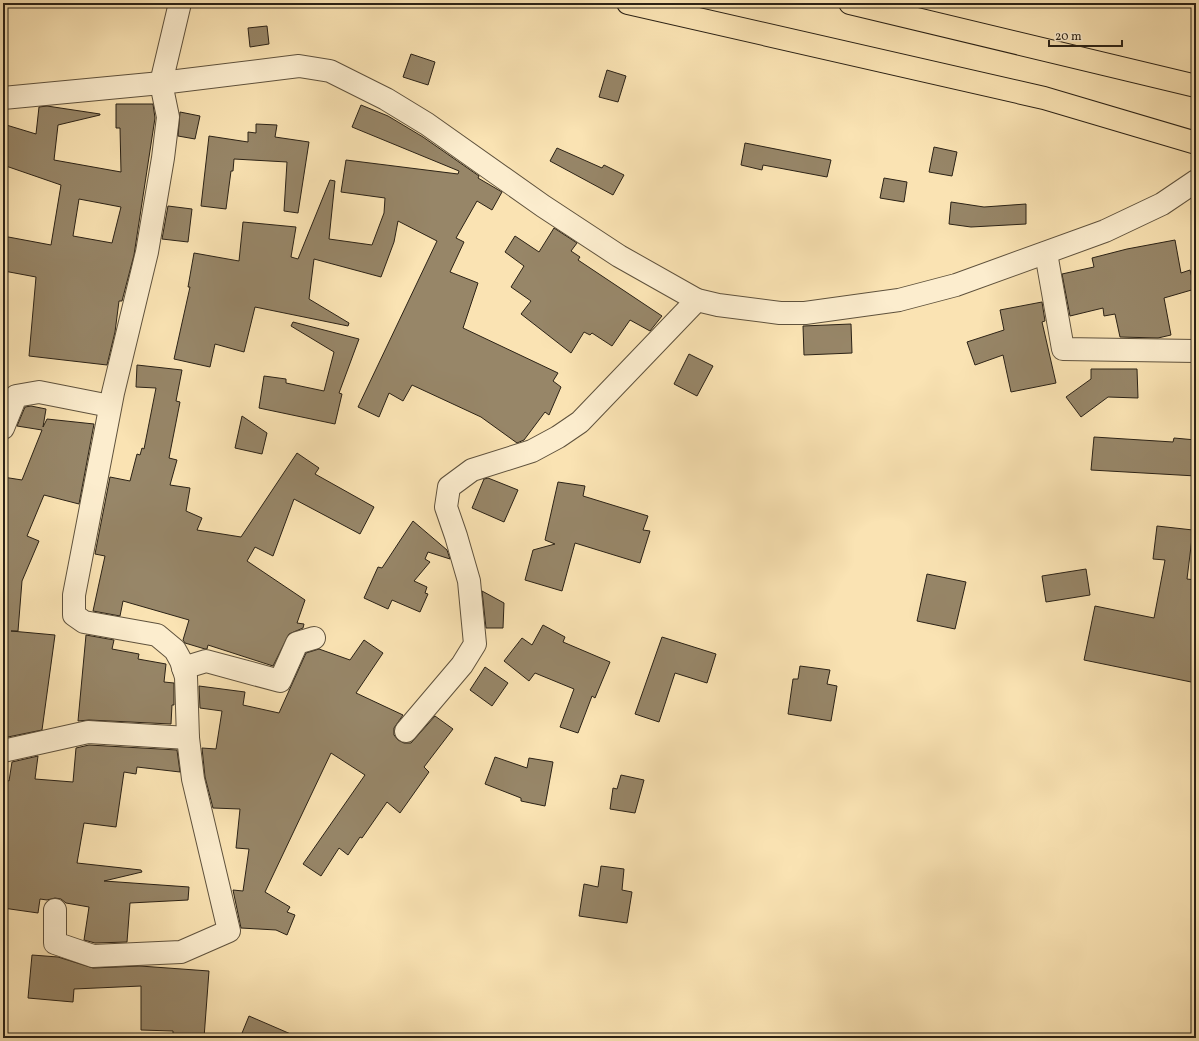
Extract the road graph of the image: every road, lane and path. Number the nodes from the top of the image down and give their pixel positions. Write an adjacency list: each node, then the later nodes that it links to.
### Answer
1 (180, 3): 4 (street)
2 (628, 3): 7 (main road)
3 (850, 3): 5 (main road)
4 (161, 83): 6 (street); 10 (street); 12 (street)
5 (1196, 86)
6 (3, 98)
7 (1196, 143)
8 (1196, 181): 9 (street)
9 (1046, 253): 10 (street); 11 (street)
10 (697, 300): 16 (street)
11 (1196, 352)
12 (110, 406): 13 (street); 15 (street)
13 (3, 428)
14 (314, 638): 15 (street)
15 (183, 668): 17 (street)
16 (406, 732)
17 (188, 738): 18 (street); 19 (street)
18 (3, 751)
19 (55, 910)

